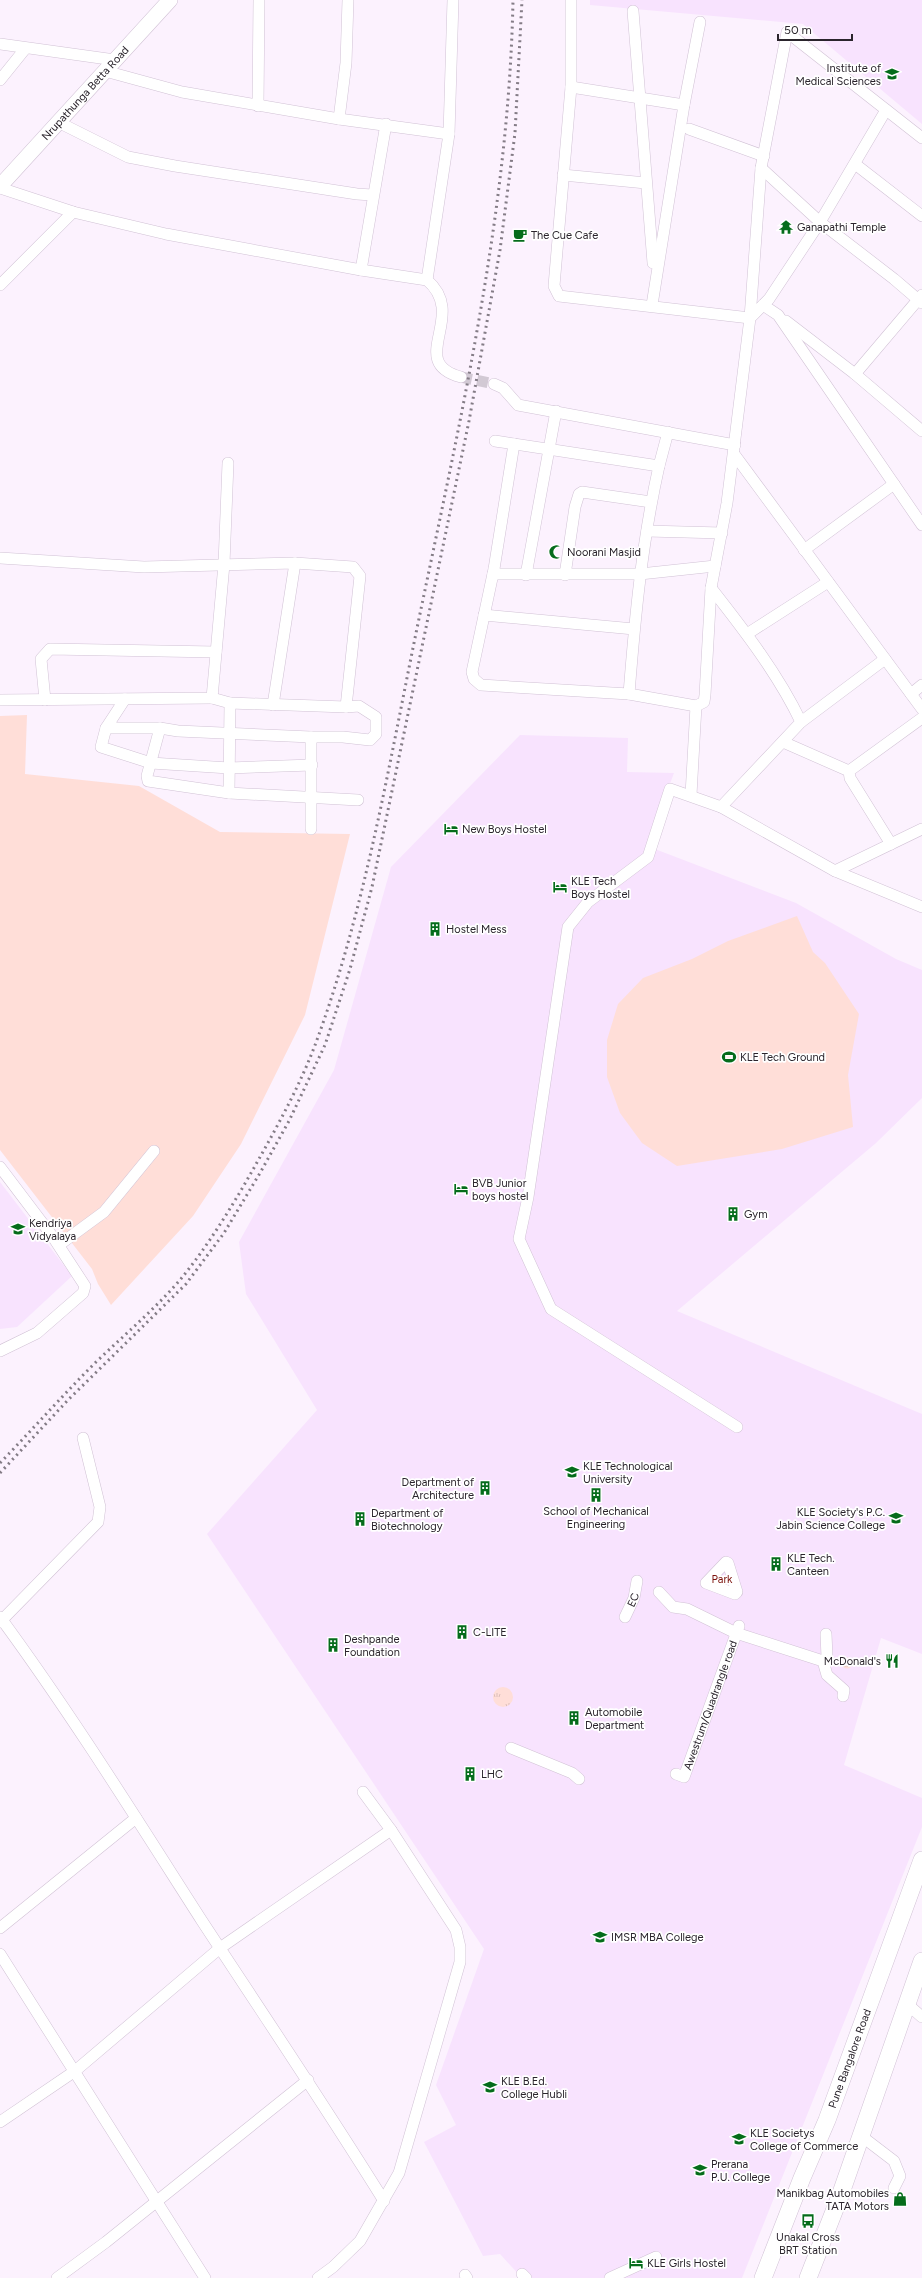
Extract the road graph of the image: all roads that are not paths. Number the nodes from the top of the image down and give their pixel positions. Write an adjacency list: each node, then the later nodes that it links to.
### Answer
1 (170, 0): 10 (street, Nrupathunga Betta Road)
2 (259, 0): 15 (street)
3 (348, 0): 17 (street)
4 (453, 0): 21 (street)
5 (571, 0): 12 (street)
6 (633, 10): 13 (street)
7 (700, 22): 14 (street)
8 (0, 44): 9 (street)
9 (25, 49): 10 (street); 11 (street)
10 (110, 65): 15 (street); 18 (street, Nrupathunga Betta Road)
11 (0, 80)
12 (571, 87): 13 (street); 26 (street)
13 (639, 97): 14 (street); 27 (street)
14 (684, 105): 35 (street)
15 (258, 106): 17 (street)
16 (886, 110): 22 (street); 23 (street); 24 (street)
17 (339, 119): 19 (street)
18 (58, 122): 28 (street, Nrupathunga Betta Road); 29 (street)
19 (386, 124): 21 (street); 29 (street)
20 (689, 129): 23 (street)
21 (449, 134): 34 (street)
22 (922, 138)
23 (764, 156): 25 (street)
24 (855, 164): 31 (street); 32 (street)
25 (761, 168): 32 (street); 41 (street)
26 (563, 175): 27 (street); 38 (street)
27 (646, 182): 35 (street)
28 (0, 187): 30 (street)
29 (372, 195): 33 (street)
30 (72, 212): 33 (street); 36 (street)
31 (922, 216)
32 (820, 222): 37 (street); 39 (street)
33 (361, 270): 34 (street)
34 (427, 280): 43 (street)
35 (655, 280): 38 (street)
36 (0, 285)
37 (921, 299): 42 (street)
38 (652, 305): 41 (street)
39 (763, 305): 40 (street); 41 (street)
40 (778, 315): 42 (street); 54 (street)
41 (750, 318): 51 (street)
42 (856, 374): 46 (street)
43 (461, 377)
44 (494, 384): 45 (street)
45 (556, 411): 47 (street); 50 (street)
46 (922, 431)
47 (668, 432): 51 (street); 53 (street)
48 (495, 441): 49 (street)
49 (514, 444): 50 (street); 64 (street)
50 (550, 449): 53 (street); 66 (street)
51 (735, 450): 58 (street); 59 (street)
52 (228, 463): 62 (street)
53 (659, 466): 55 (street)
54 (894, 484): 56 (street); 59 (street)
55 (651, 502): 57 (street); 67 (street)
56 (922, 525)
57 (647, 531): 58 (street); 65 (street)
58 (722, 533): 63 (street)
59 (804, 550): 68 (street)
60 (0, 558): 62 (street)
61 (295, 563): 62 (street); 83 (street); 85 (street)
62 (224, 564): 73 (street)
63 (715, 566): 65 (street); 69 (street)
64 (493, 574): 66 (street); 70 (street)
65 (640, 574): 67 (street); 71 (street)
66 (526, 575): 67 (street)
67 (564, 575)
68 (828, 582): 72 (street); 74 (street)
69 (711, 588): 72 (street); 84 (street)
70 (484, 615): 71 (street); 76 (street)
71 (634, 629): 76 (street)
72 (746, 634): 88 (street)
73 (216, 652): 79 (street); 81 (street)
74 (885, 659): 77 (street); 88 (street)
75 (922, 685): 77 (street)
76 (629, 694): 84 (street)
77 (911, 694): 86 (street)
78 (125, 698): 79 (street); 81 (street); 89 (street)
79 (212, 698): 82 (street)
80 (0, 700): 81 (street)
81 (45, 700)
82 (230, 703): 83 (street); 91 (street)
83 (273, 705): 85 (street)
84 (696, 706): 99 (street)
85 (346, 707): 92 (street)
86 (922, 708)
87 (922, 718): 97 (street)
88 (801, 722): 93 (street)
89 (106, 728): 90 (street); 94 (street)
90 (160, 728): 91 (street); 94 (street)
91 (230, 734): 92 (street); 96 (street)
92 (310, 737): 95 (street)
93 (783, 742): 97 (street); 102 (street)
94 (151, 763): 96 (street); 98 (street)
95 (312, 765): 96 (street); 100 (street)
96 (229, 768): 98 (street)
97 (849, 771): 105 (street)
98 (229, 793): 100 (street)
99 (691, 795): 102 (street); 112 (street)
100 (312, 799): 101 (street); 103 (street)
101 (358, 800)
102 (721, 807): 106 (street)
103 (311, 828)
104 (922, 829): 105 (street)
105 (891, 844): 106 (street)
106 (835, 871): 107 (street)
107 (922, 907)
108 (154, 1151): 110 (street)
109 (0, 1167): 110 (street)
110 (59, 1245): 111 (street)
111 (0, 1351)
112 (737, 1427)
113 (83, 1438): 117 (street)
114 (637, 1581): 116 (street, EC)
115 (659, 1592): 118 (street)
116 (625, 1617)
117 (1, 1620): 126 (street)
118 (737, 1631): 120 (street); 123 (street, Awestrum/Quadrangle road)
119 (826, 1634): 120 (street)
120 (823, 1661): 121 (street)
121 (842, 1696)
122 (511, 1748): 124 (street)
123 (676, 1774)
124 (579, 1780)
125 (363, 1792): 127 (street)
126 (136, 1818): 129 (street); 130 (street)
127 (391, 1830): 130 (street); 140 (street)
128 (922, 1860): 147 (main road, Pune Bangalore Road)
129 (0, 1928)
130 (220, 1948): 135 (street); 136 (street)
131 (0, 1954): 135 (street)
132 (922, 1961): 133 (main road)
133 (906, 2002): 134 (street); 138 (main road)
134 (922, 2017)
135 (74, 2071): 137 (street); 141 (street)
136 (308, 2080): 140 (street); 141 (street)
137 (0, 2122)
138 (860, 2135): 139 (street); 148 (main road)
139 (894, 2188)
140 (384, 2200): 145 (street)
141 (156, 2202): 143 (street); 144 (street)
142 (656, 2257): 146 (street)
143 (58, 2278)
144 (205, 2278)
145 (318, 2278)
146 (610, 2278)
147 (763, 2278)
148 (808, 2278)

